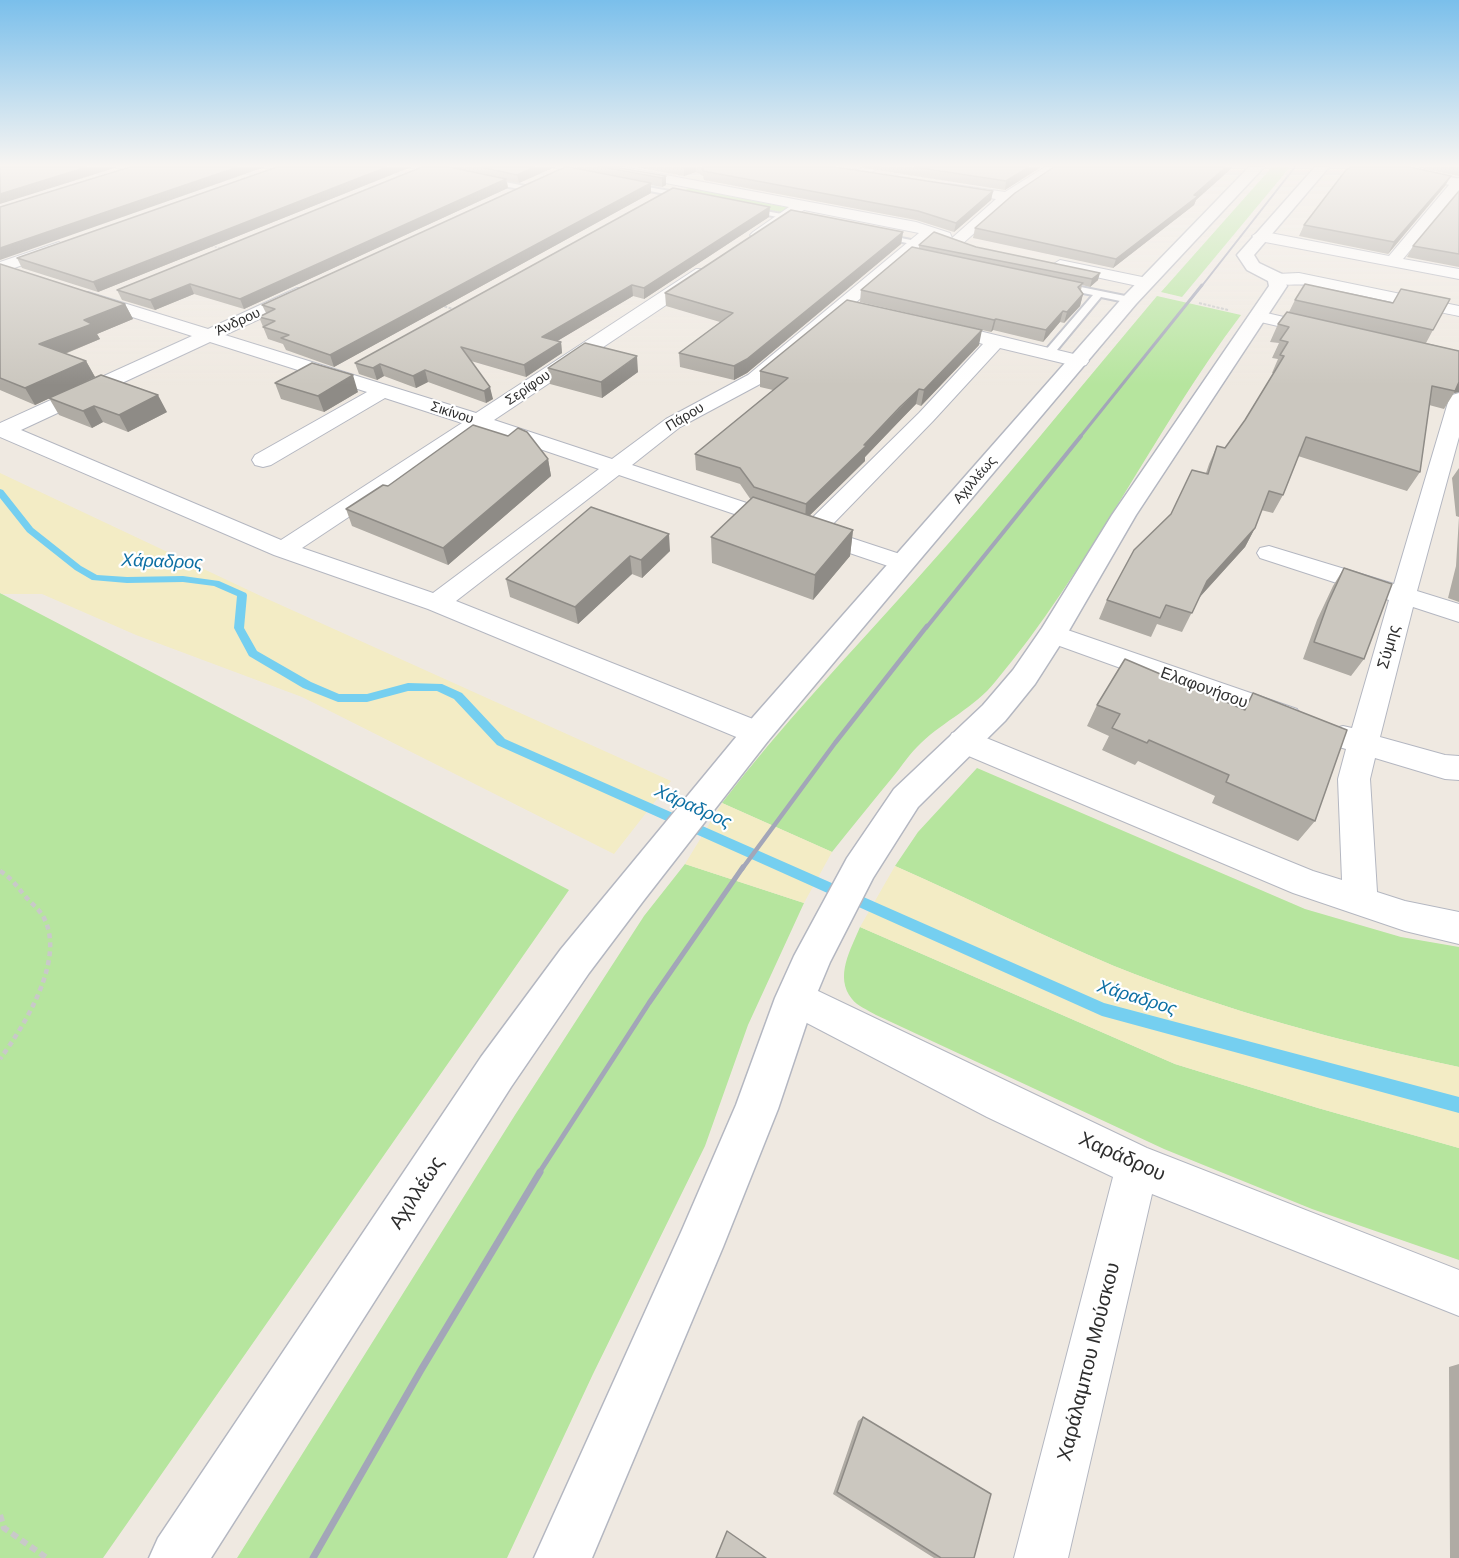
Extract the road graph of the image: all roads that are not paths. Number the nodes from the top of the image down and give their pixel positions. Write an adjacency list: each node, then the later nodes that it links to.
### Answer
1 (750, 240): 11 (street)
2 (896, 240): 10 (lane)
3 (898, 240): 10 (street)
4 (1187, 240): 20 (street, Αχιλλέως)
5 (1257, 240): 18 (street)
6 (1279, 240): 15 (street)
7 (1411, 240): 15 (street)
8 (957, 241): 10 (street); 12 (street)
9 (73, 242): 16 (street)
10 (917, 245): 28 (street, Πάρου)
11 (738, 248)
12 (975, 248)
13 (719, 261): 42 (street, Σερίφου)
14 (1044, 261): 20 (street)
15 (1392, 262): 17 (street)
16 (0, 269): 19 (street)
17 (1459, 274)
18 (1277, 279): 30 (street); 31 (street)
19 (33, 280)
20 (1147, 282): 27 (street, Αχιλλέως)
21 (1054, 284): 25 (lane)
22 (314, 287): 34 (street, Άνδρου)
23 (66, 290): 26 (street, Σικίνου)
24 (120, 292): 26 (street)
25 (1099, 294): 27 (lane); 36 (lane)
26 (99, 300): 34 (street, Σικίνου)
27 (1130, 300): 37 (street, Αχιλλέως)
28 (843, 306): 29 (street); 45 (street, Πάρου)
29 (865, 311)
30 (1459, 311)
31 (1258, 316): 33 (street); 53 (street)
32 (952, 331): 35 (street)
33 (1336, 334)
34 (210, 335): 39 (street, Σικίνου); 43 (street, Άνδρου)
35 (996, 341): 36 (street); 46 (street)
36 (1048, 354): 37 (street)
37 (1079, 361): 49 (street, Αχιλλέως)
38 (356, 365): 39 (street)
39 (336, 376): 40 (street, Σικίνου)
40 (383, 391): 42 (street, Σικίνου); 44 (street)
41 (1459, 399): 50 (street, Σύμης)
42 (478, 422): 45 (street, Σικίνου); 47 (street, Σερίφου)
43 (2, 430): 47 (street)
44 (263, 460)
45 (613, 468): 46 (street, Σικίνου); 51 (street, Πάρου)
46 (811, 532): 49 (street, Σικίνου)
47 (282, 550): 51 (street)
48 (1269, 553): 50 (street)
49 (903, 563): 54 (street, Αχιλλέως)
50 (1404, 596): 52 (street); 56 (street, Σύμης)
51 (437, 603): 54 (street)
52 (1459, 613)
53 (1053, 634): 55 (street); 56 (street, Ελαφονήσου)
54 (757, 733): 63 (street, Αχιλλέως)
55 (963, 741): 58 (street); 60 (street)
56 (1362, 744): 57 (street, Ελαφονήσου); 58 (street, Σύμης)
57 (1459, 768)
58 (1360, 901): 59 (street)
59 (1459, 928)
60 (795, 998): 61 (street, Χαράδρου); 64 (street)
61 (1137, 1166): 62 (street, Χαράδρου); 65 (street, Χαράλαμπου Μούσκου)
62 (1459, 1293)
63 (177, 1558)
64 (563, 1558)
65 (1041, 1558)

